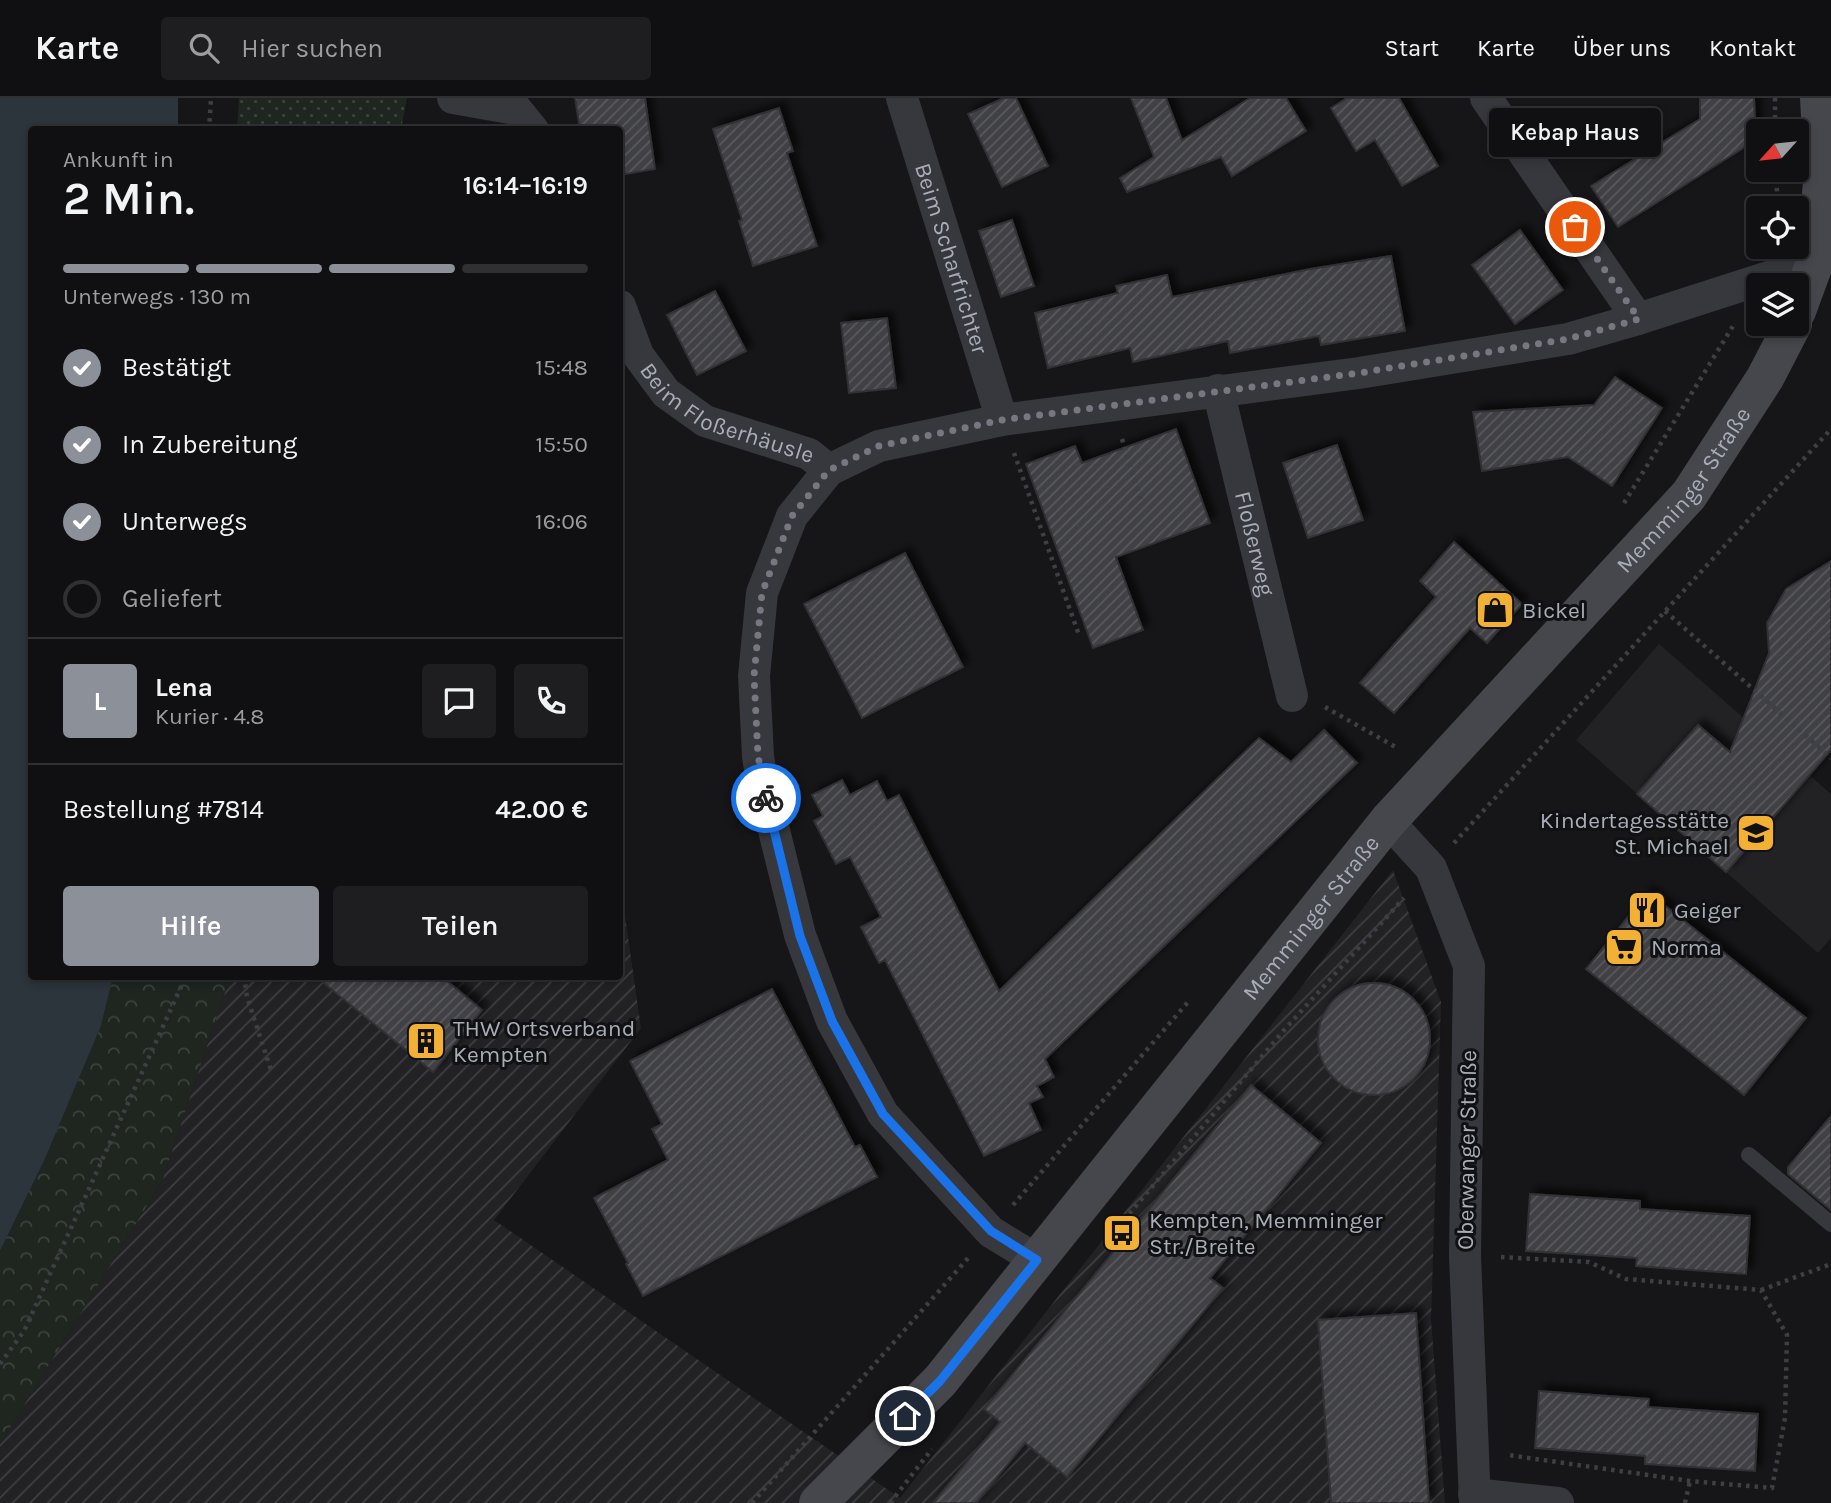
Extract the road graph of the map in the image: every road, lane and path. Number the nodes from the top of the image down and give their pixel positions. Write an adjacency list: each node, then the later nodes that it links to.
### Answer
1 (211, 98): 8 (path)
2 (453, 98): 9 (street)
3 (902, 98): 17 (street, Beim Scharfrichter)
4 (1486, 98): 13 (street)
5 (1775, 98): 7 (path)
6 (1819, 98): 10 (main road)
7 (1775, 119)
8 (209, 126)
9 (530, 126)
10 (1823, 260): 11 (main road); 13 (street, Beim Floßerhäusle)
11 (1809, 287)
12 (623, 314): 19 (street, Beim Floßerhäusle)
13 (1639, 319): 15 (street, Beim Floßerhäusle)
14 (1787, 336): 26 (main road, Memminger Straße)
15 (1218, 390): 16 (street, Beim Floßerhäusle); 23 (street, Floßerweg)
16 (1111, 404): 17 (street, Beim Floßerhäusle); 20 (path)
17 (1002, 420): 19 (street, Beim Floßerhäusle); 22 (path)
18 (1831, 429): 21 (path)
19 (829, 470): 35 (street, Beim Floßerhäusle)
20 (1142, 503)
21 (1665, 611): 25 (path); 27 (path)
22 (1079, 635)
23 (1292, 696): 24 (path)
24 (1403, 751)
25 (1831, 758)
26 (1388, 821): 27 (street, Oberwanger Straße); 35 (main road, Memminger Straße)
27 (1431, 868): 33 (path); 34 (street, Oberwanger Straße)
28 (184, 980): 38 (path)
29 (245, 980): 30 (path)
30 (271, 1070)
31 (1749, 1155): 32 (lane)
32 (1831, 1224)
33 (1109, 1238)
34 (1465, 1255): 37 (path); 40 (street, Oberwanger Straße)
35 (1037, 1260): 43 (main road, Memminger Straße)
36 (1831, 1264): 37 (path)
37 (1761, 1290): 41 (path)
38 (0, 1364)
39 (933, 1447): 44 (path)
40 (1473, 1451): 41 (path); 42 (street, Oberwanger Straße)
41 (1690, 1480): 46 (path)
42 (1474, 1498): 45 (street)
43 (818, 1503)
44 (890, 1503)
45 (1558, 1503)
46 (1685, 1503)

